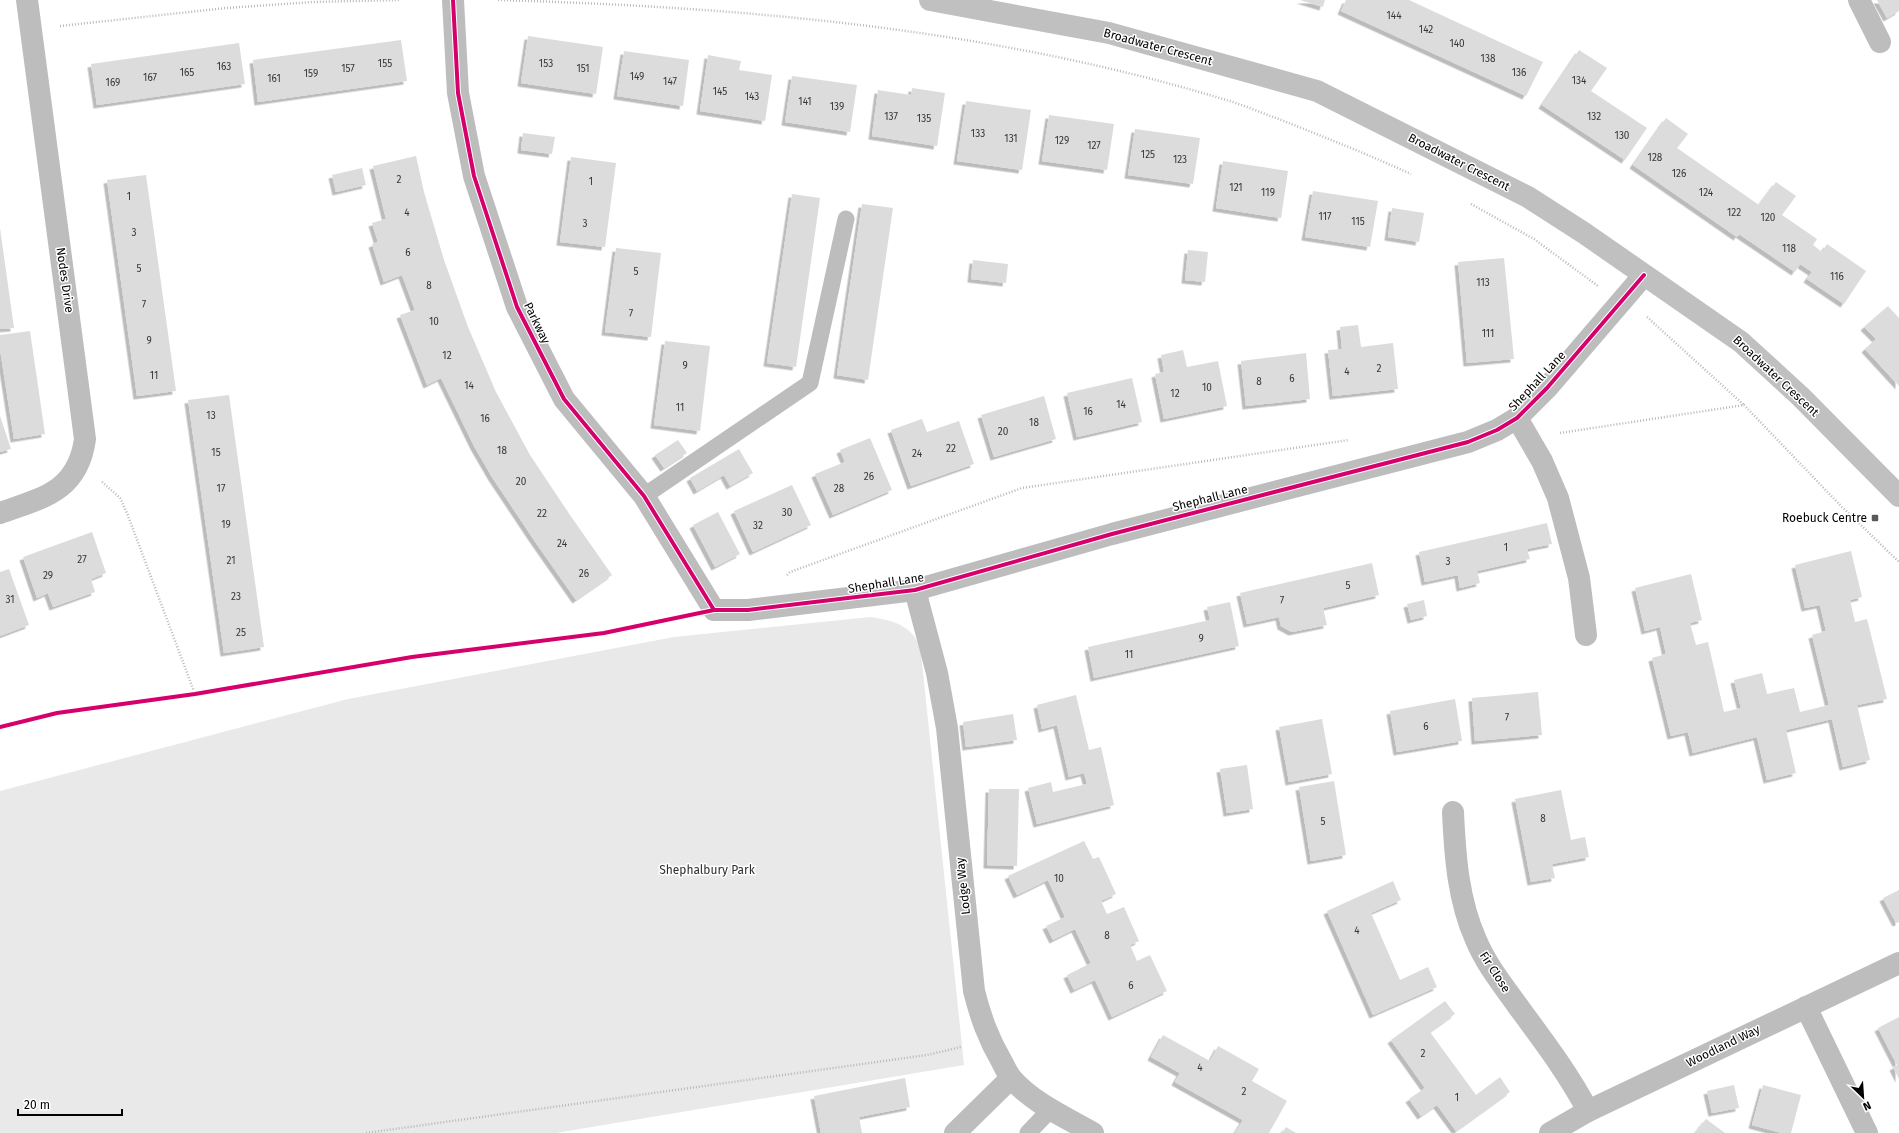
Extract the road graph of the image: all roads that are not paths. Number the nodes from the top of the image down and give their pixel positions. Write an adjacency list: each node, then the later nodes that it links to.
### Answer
1 (27, 0): 11 (street, Nodes Drive)
2 (454, 0): 9 (street, Parkway)
3 (930, 0): 7 (street, Broadwater Crescent)
4 (1859, 0): 5 (street)
5 (1880, 42)
6 (846, 219): 9 (lane)
7 (1644, 275): 8 (street, Shephall Lane); 10 (street, Broadwater Crescent)
8 (1517, 418): 12 (street, Shephall Lane); 14 (street)
9 (644, 496): 13 (street, Parkway)
10 (1899, 496)
11 (0, 513)
12 (916, 590): 13 (street, Shephall Lane); 18 (street, Lodge Way)
13 (714, 610)
14 (1586, 635)
15 (1453, 812): 20 (street, Fir Close)
16 (1899, 963): 17 (street, Woodland Way)
17 (1806, 1006): 20 (street, Woodland Way); 25 (street)
18 (1011, 1078): 19 (street, Lodge Way); 21 (street)
19 (1050, 1110): 22 (lane); 23 (street, Lodge Way)
20 (1588, 1111): 24 (street, Woodland Way)
21 (955, 1133)
22 (1028, 1133)
23 (1093, 1133)
24 (1550, 1133)
25 (1867, 1133)

